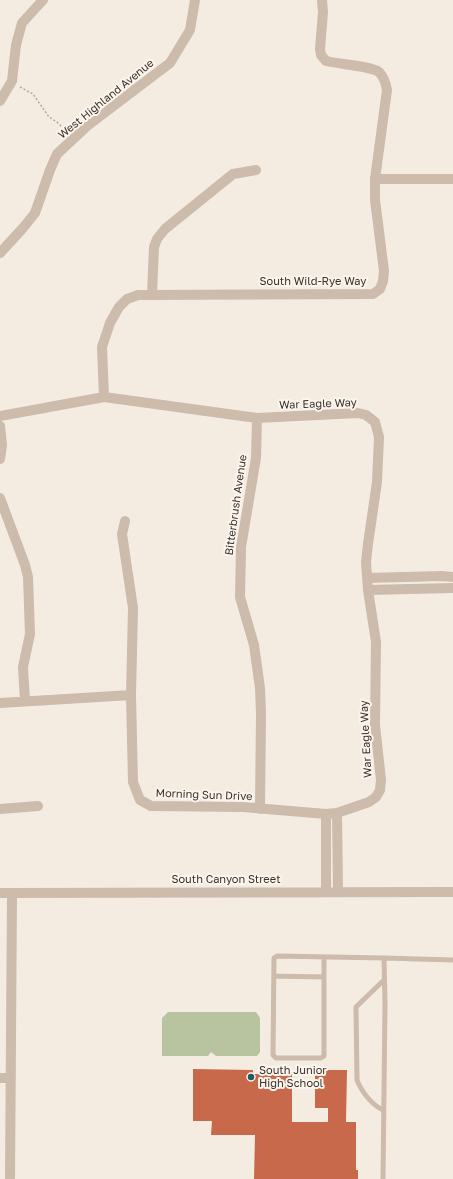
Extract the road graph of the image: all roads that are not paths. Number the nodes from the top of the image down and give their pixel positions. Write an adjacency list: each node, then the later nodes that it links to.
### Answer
1 (43, 0): 4 (street)
2 (195, 0): 8 (street, West Highland Avenue)
3 (322, 0): 6 (street, South Wild-Rye Way)
4 (0, 101)
5 (256, 170): 9 (street)
6 (375, 179): 7 (street); 9 (street, South Wild-Rye Way)
7 (453, 179)
8 (0, 253)
9 (152, 294): 10 (street)
10 (104, 397): 11 (street); 12 (street, War Eagle Way)
11 (0, 416)
12 (257, 418): 18 (street, War Eagle Way); 26 (street, Bitterbrush Avenue)
13 (0, 426): 14 (street)
14 (0, 459)
15 (0, 498): 22 (street)
16 (125, 521): 21 (street, Morning Sun Drive)
17 (453, 577): 18 (street)
18 (367, 578): 20 (street, War Eagle Way)
19 (453, 588): 20 (street)
20 (368, 590): 27 (street, War Eagle Way)
21 (131, 695): 22 (street); 26 (street, Morning Sun Drive)
22 (25, 701): 23 (street)
23 (0, 703)
24 (38, 806): 25 (street)
25 (0, 809)
26 (260, 809): 28 (street, Morning Sun Drive)
27 (337, 813): 28 (street, Morning Sun Drive); 31 (street)
28 (326, 814): 30 (street)
29 (0, 892): 33 (street, South Canyon Street)
30 (326, 892): 31 (street, South Canyon Street); 33 (street, South Canyon Street)
31 (338, 892): 32 (street, South Canyon Street)
32 (453, 892)
33 (12, 893): 41 (street)
34 (324, 957): 35 (lane); 37 (lane); 38 (lane)
35 (384, 958): 36 (lane); 39 (lane)
36 (453, 960)
37 (274, 976): 38 (lane); 38 (lane)
38 (324, 977)
39 (384, 980): 42 (lane); 42 (lane)
40 (0, 1078): 41 (street)
41 (11, 1078): 43 (street)
42 (383, 1110): 44 (lane)
43 (10, 1179)
44 (383, 1179)

